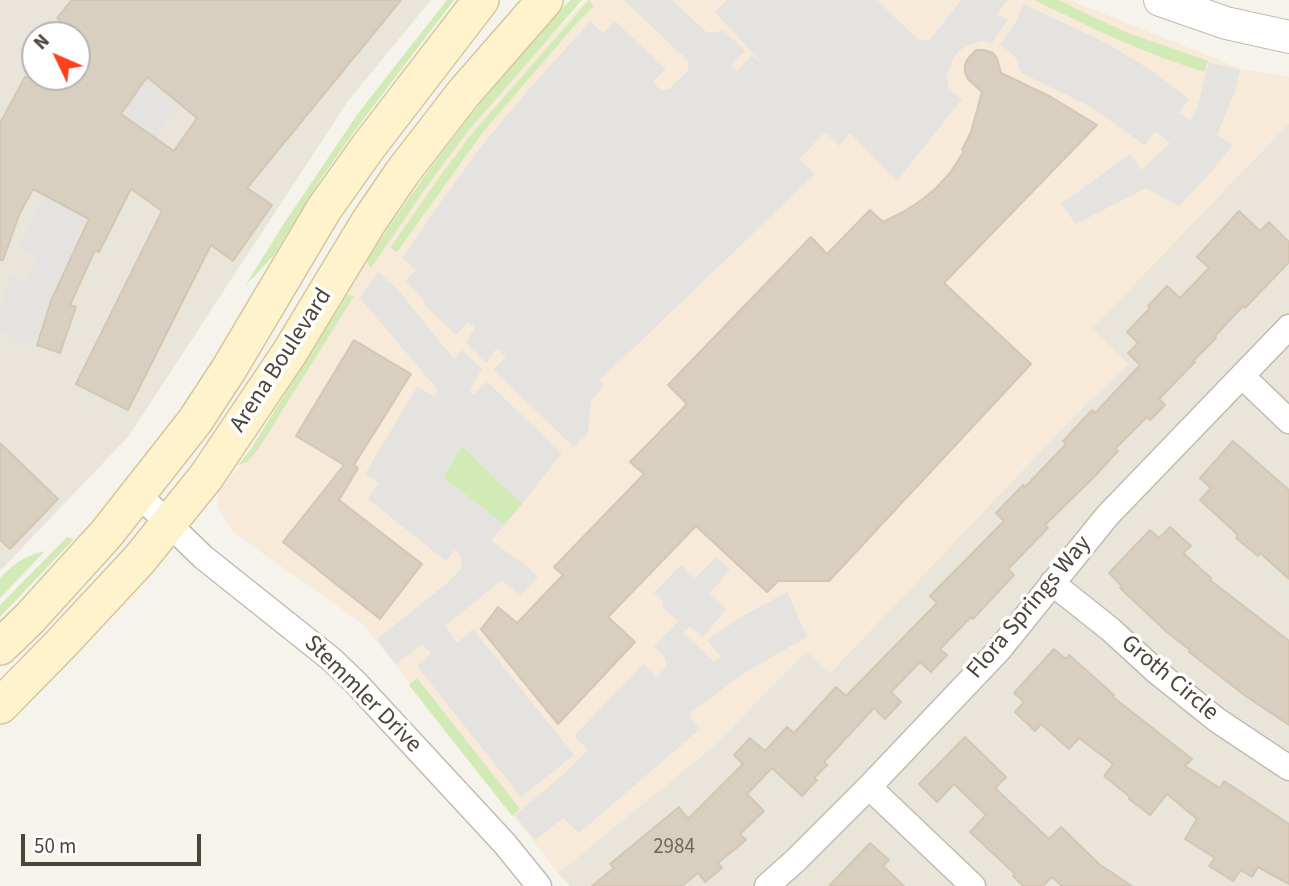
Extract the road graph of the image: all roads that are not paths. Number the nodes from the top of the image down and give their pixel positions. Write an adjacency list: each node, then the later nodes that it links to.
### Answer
1 (481, 0): 8 (main road, Arena Boulevard)
2 (545, 0): 9 (main road, Arena Boulevard)
3 (1160, 0): 4 (street)
4 (1289, 37)
5 (1289, 327): 6 (street, Flora Springs Way)
6 (1242, 376): 7 (street); 10 (street, Flora Springs Way)
7 (1289, 421)
8 (138, 494): 9 (street, Stemmler Drive); 11 (main road, Arena Boulevard)
9 (168, 523): 12 (main road, Arena Boulevard); 15 (street, Stemmler Drive)
10 (1052, 583): 13 (street, Groth Circle); 14 (street, Flora Springs Way)
11 (0, 647)
12 (0, 706)
13 (1289, 768)
14 (869, 786): 16 (street, Flora Springs Way); 17 (street)
15 (538, 886)
16 (767, 886)
17 (973, 886)

